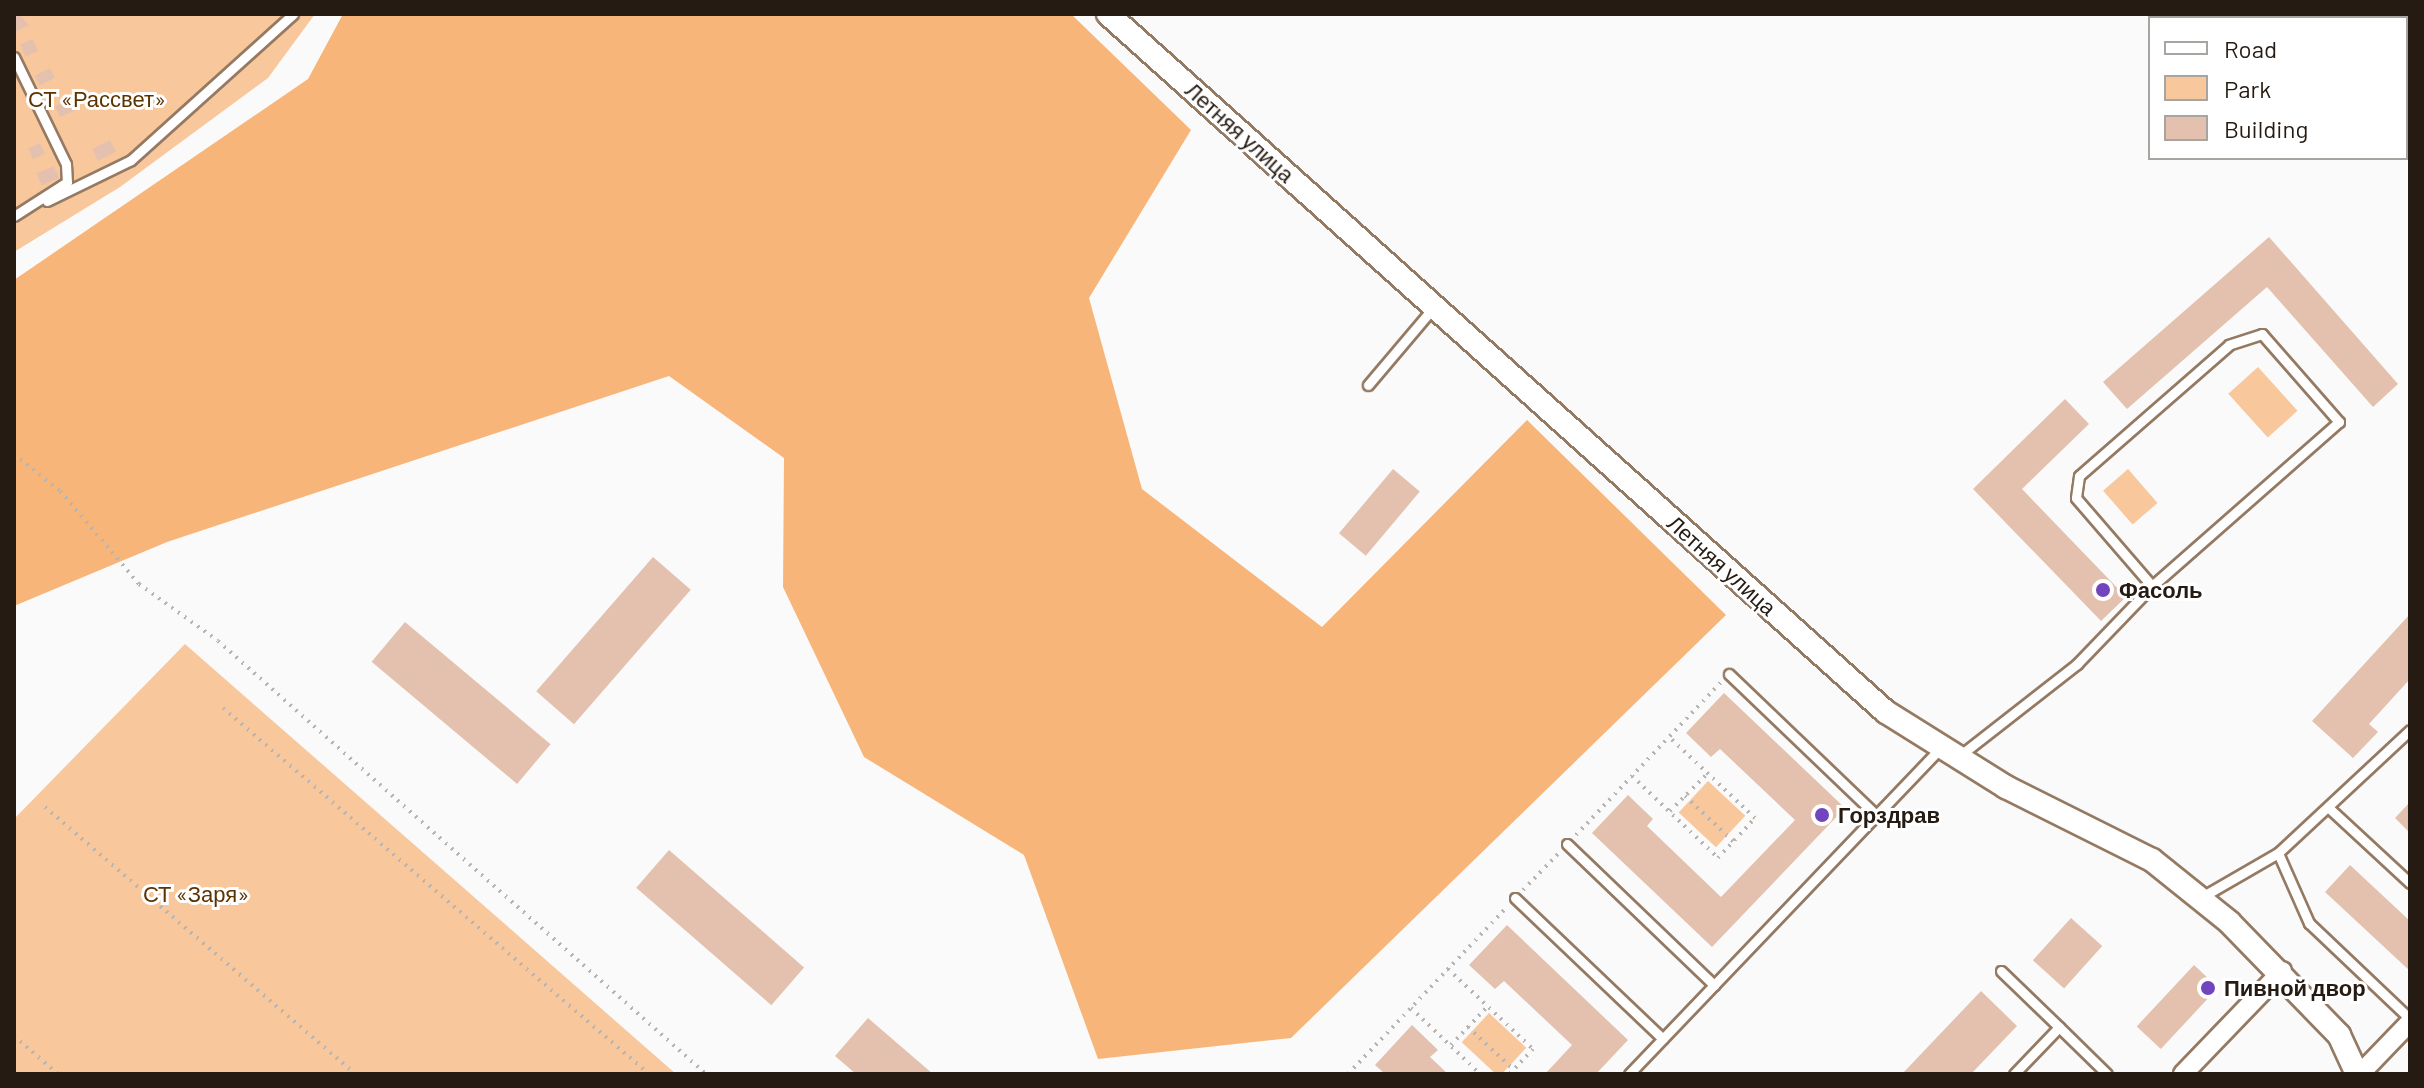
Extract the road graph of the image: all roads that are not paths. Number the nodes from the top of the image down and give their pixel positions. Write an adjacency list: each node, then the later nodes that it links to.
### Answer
1 (293, 14): 4 (lane)
2 (1108, 14): 6 (street, Летняя улица)
3 (14, 57): 4 (lane)
4 (47, 201): 5 (lane)
5 (14, 216)
6 (1434, 307): 7 (lane); 11 (street, Летняя улица)
7 (1368, 385)
8 (2152, 586): 8 (lane); 11 (lane)
9 (1729, 674): 13 (lane)
10 (2410, 730): 12 (lane)
11 (1950, 752): 13 (lane); 18 (street, Летняя улица)
12 (2330, 809): 15 (lane); 16 (lane)
13 (1876, 815): 21 (lane)
14 (1567, 844): 21 (lane)
15 (2278, 853): 18 (lane); 22 (lane)
16 (2410, 883)
17 (1515, 898): 24 (lane)
18 (2200, 898): 20 (street, Летняя улица)
19 (2001, 971): 23 (lane)
20 (2282, 971): 28 (street); 29 (street, Летняя улица)
21 (1714, 985): 24 (lane)
22 (2410, 1021): 29 (street)
23 (2059, 1027): 26 (lane); 27 (lane)
24 (1663, 1039): 25 (lane)
25 (1629, 1074)
26 (2014, 1074)
27 (2107, 1074)
28 (2183, 1074)
29 (2358, 1074)

